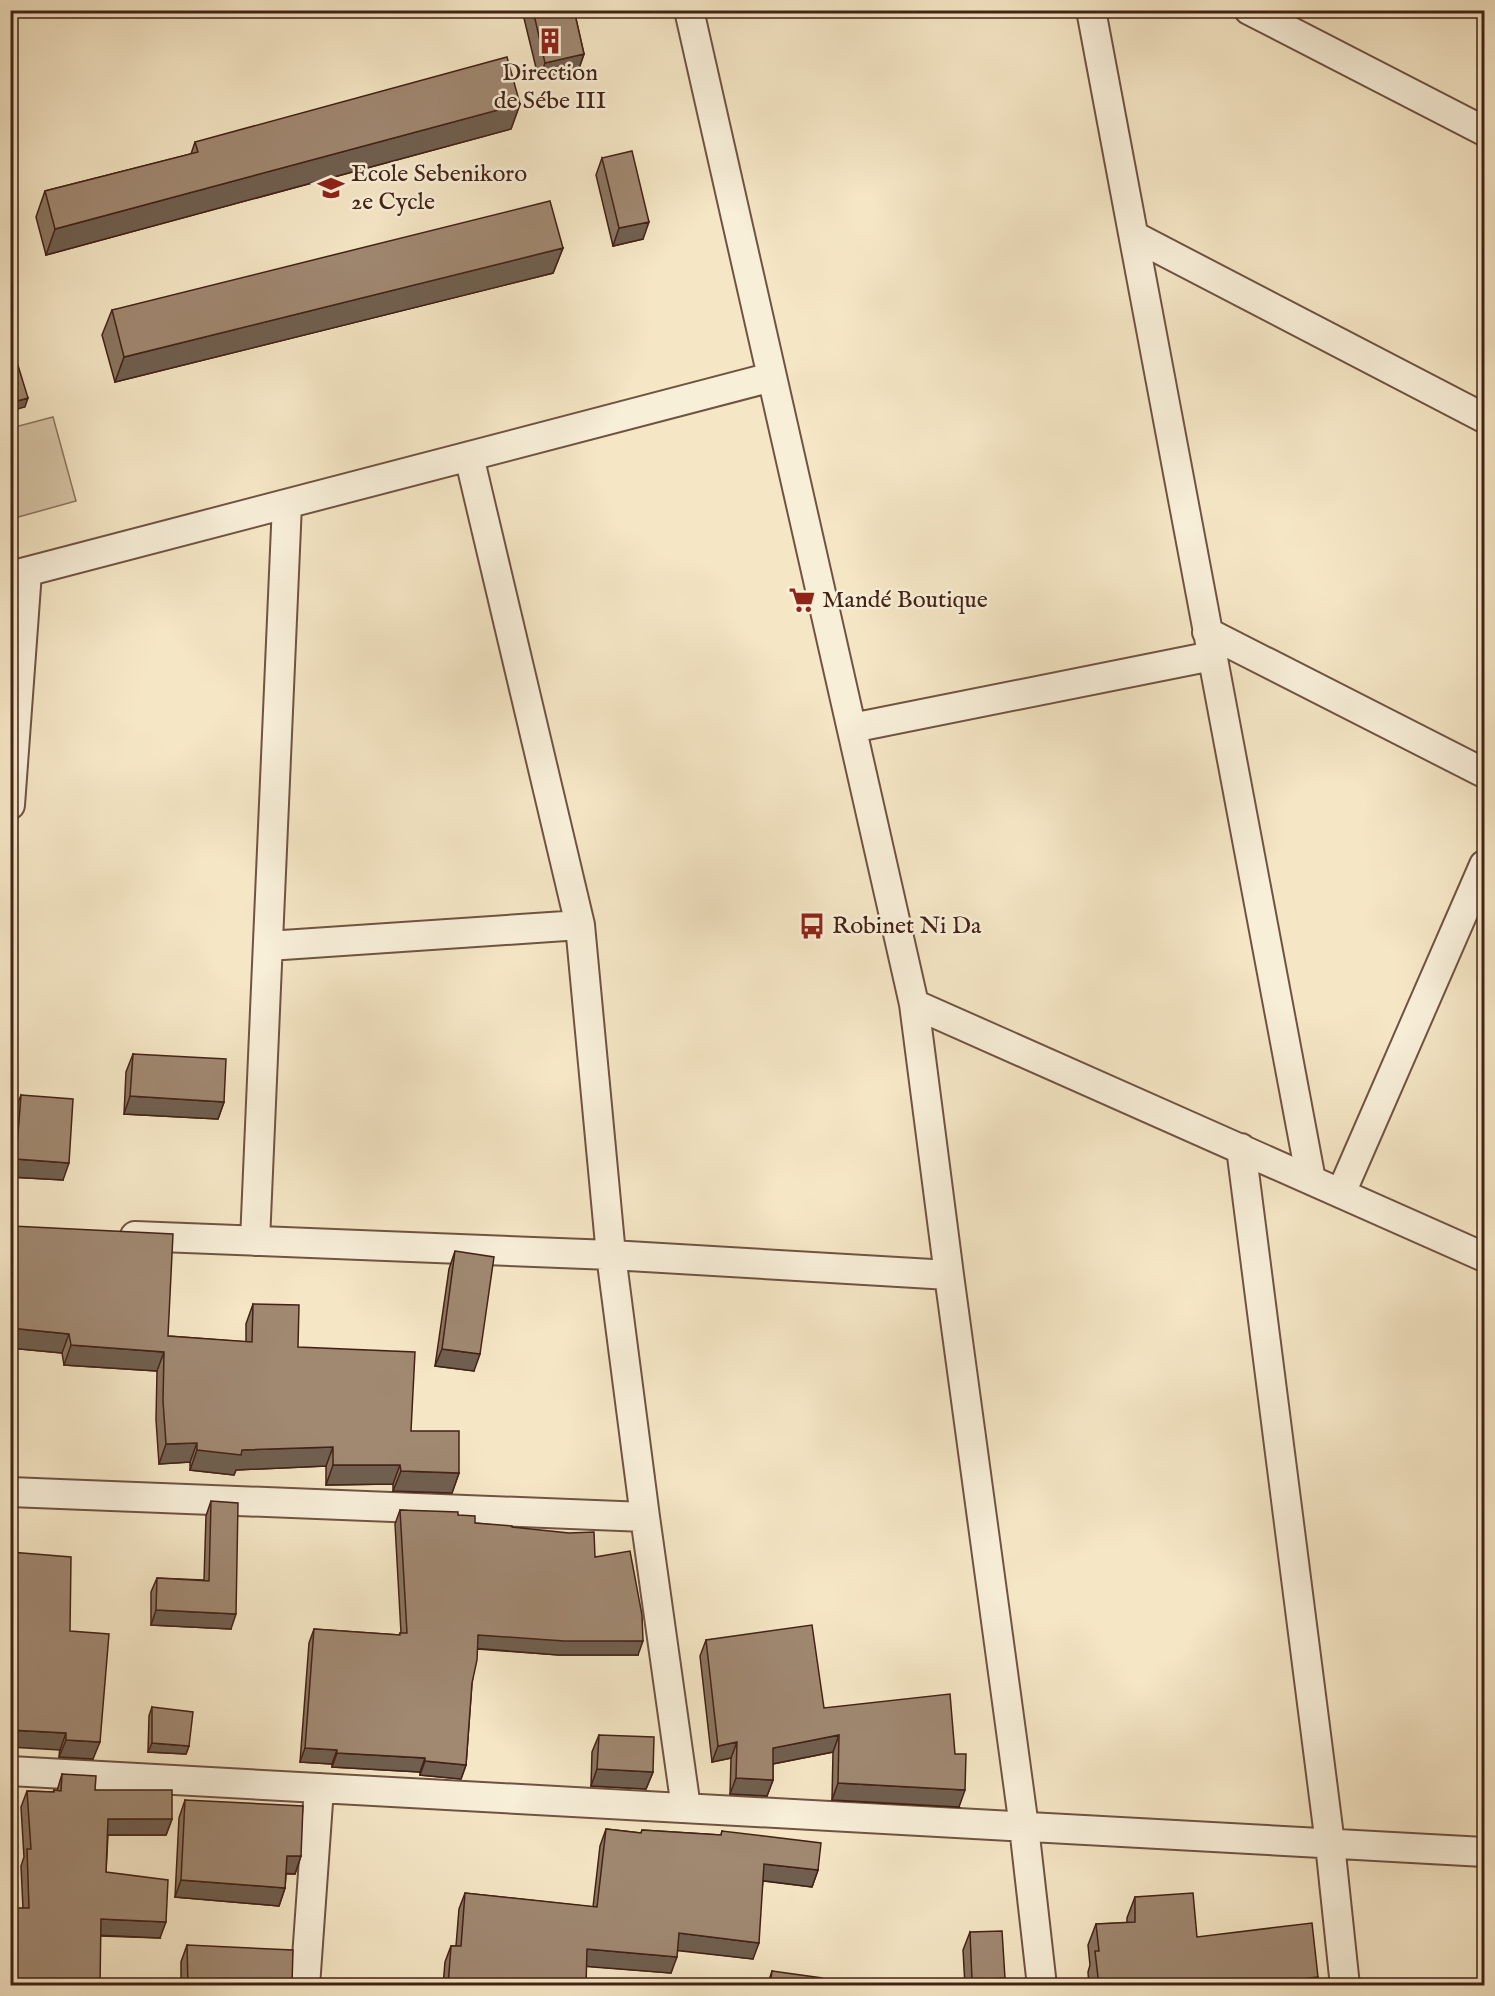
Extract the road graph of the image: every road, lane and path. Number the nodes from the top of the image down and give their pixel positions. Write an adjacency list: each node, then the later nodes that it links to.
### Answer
1 (689, 10): 6 (street)
2 (1092, 10): 5 (street)
3 (1249, 10): 4 (street)
4 (1485, 131)
5 (1134, 236): 7 (street); 11 (street)
6 (772, 377): 8 (street); 12 (street)
7 (1485, 418)
8 (469, 456): 9 (street); 16 (street)
9 (287, 504): 10 (street); 17 (street)
10 (19, 574): 14 (street)
11 (1209, 644): 12 (street); 13 (street); 20 (street)
12 (852, 728): 18 (street)
13 (1485, 773)
14 (10, 805)
15 (1485, 866): 21 (street)
16 (580, 926): 17 (street); 24 (street)
17 (268, 946): 23 (street)
18 (914, 1004): 19 (street); 26 (street)
19 (1241, 1148): 20 (street); 33 (street)
20 (1311, 1180): 21 (street)
21 (1341, 1193): 25 (street)
22 (104, 1234): 23 (street)
23 (255, 1241): 24 (street)
24 (612, 1255): 26 (street); 28 (street)
25 (1485, 1257)
26 (949, 1275): 32 (street)
27 (10, 1492): 28 (street)
28 (645, 1517): 31 (street)
29 (10, 1771): 30 (street)
30 (319, 1788): 31 (street); 35 (street)
31 (686, 1808): 32 (street)
32 (1024, 1827): 33 (street); 36 (street)
33 (1330, 1844): 34 (street); 37 (street)
34 (1485, 1852)
35 (305, 1986)
36 (1042, 1986)
37 (1345, 1986)

